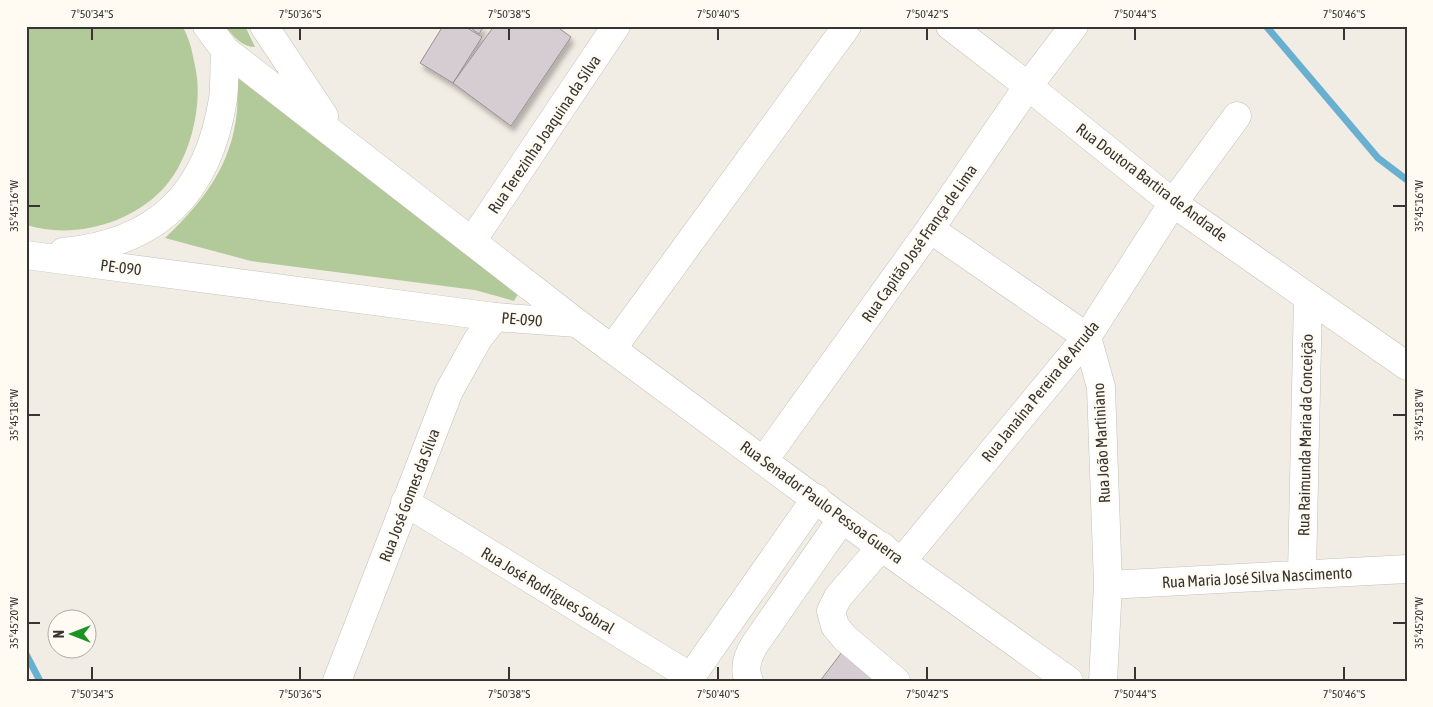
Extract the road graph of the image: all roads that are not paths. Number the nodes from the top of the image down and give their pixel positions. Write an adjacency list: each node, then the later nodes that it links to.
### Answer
1 (207, 26): 7 (street, PE-090)
2 (264, 26): 10 (street, PE-090)
3 (616, 26): 13 (street, Rua Terezinha Joaquina da Silva)
4 (847, 26): 19 (street)
5 (950, 26): 8 (street, Rua Doutora Bartira de Andrade)
6 (1074, 26): 8 (street, Rua Capitão José França de Lima)
7 (225, 50): 10 (street, PE-090 / PE-090); 14 (street, PE-090)
8 (1028, 86): 11 (street, Rua Doutora Bartira de Andrade); 12 (street, Rua Capitão José França de Lima)
9 (1237, 116): 11 (street, Rua Janaína Pereira de Arruda)
10 (336, 134): 13 (street, PE-090 / PE-090)
11 (1173, 202): 15 (street, Rua Doutora Bartira de Andrade); 18 (street, Rua Janaína Pereira de Arruda)
12 (930, 229): 18 (street); 21 (street, Rua Capitão José França de Lima)
13 (472, 242): 17 (street, PE-090 / PE-090)
14 (26, 255): 16 (street, PE-090 / PE-090)
15 (1308, 296): 20 (street, Rua Doutora Bartira de Andrade); 27 (street, Rua Raimunda Maria da Conceição)
16 (495, 317): 17 (street, PE-090 / PE-090); 23 (street, Rua José Gomes da Silva)
17 (577, 323): 19 (street, Rua Senador Paulo Pessoa Guerra / PE-090)
18 (1087, 337): 25 (street, Rua Janaína Pereira de Arruda); 28 (street, Rua João Martiniano)
19 (612, 349): 21 (street, Rua Senador Paulo Pessoa Guerra / PE-090)
20 (1407, 366)
21 (764, 460): 22 (street, Rua Senador Paulo Pessoa Guerra / PE-090)
22 (816, 498): 24 (street, Rua Senador Paulo Pessoa Guerra / PE-090); 29 (street)
23 (405, 502): 29 (street, Rua José Rodrigues Sobral); 30 (street, Rua José Gomes da Silva)
24 (842, 520): 25 (street, Rua Senador Paulo Pessoa Guerra / PE-090); 31 (street)
25 (892, 553): 32 (street, Rua Janaína Pereira de Arruda); 33 (street, Rua Senador Paulo Pessoa Guerra / PE-090)
26 (1407, 569): 27 (street, Rua Maria José Silva Nascimento)
27 (1302, 574): 28 (street, Rua Maria José Silva Nascimento)
28 (1108, 585): 34 (street, Rua João Martiniano)
29 (690, 679)
30 (337, 681)
31 (749, 681)
32 (896, 681)
33 (1069, 681)
34 (1103, 681)

